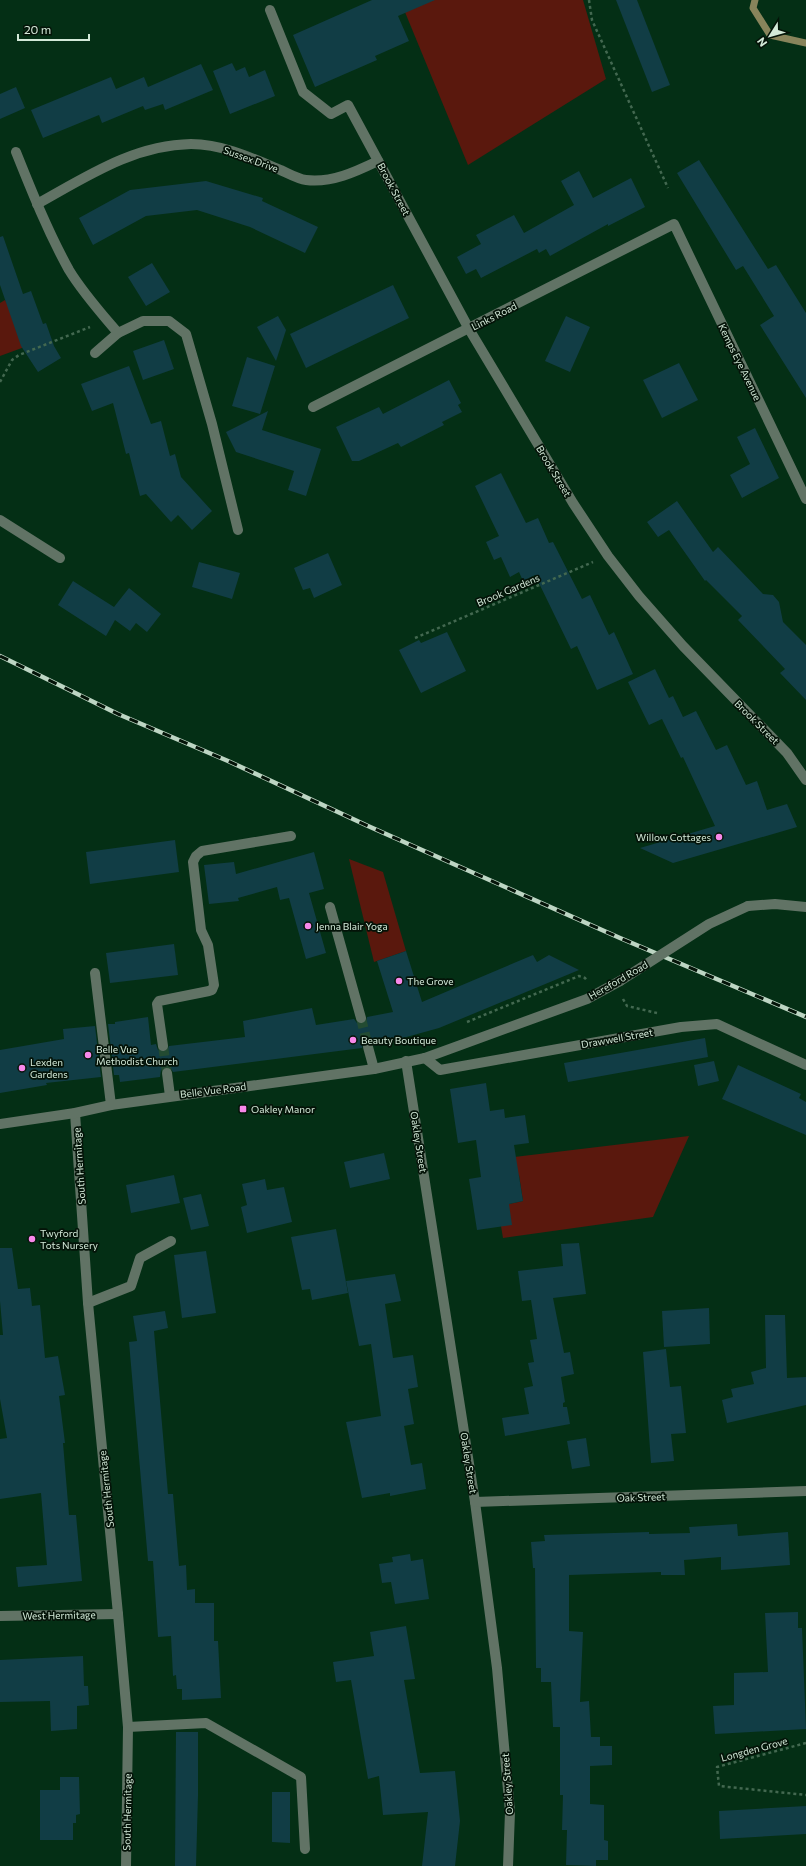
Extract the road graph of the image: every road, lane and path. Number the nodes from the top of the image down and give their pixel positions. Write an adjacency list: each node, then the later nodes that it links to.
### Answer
1 (589, 0): 5 (path)
2 (270, 10): 4 (street, Brook Street)
3 (16, 152): 6 (street)
4 (378, 161): 6 (street, Sussex Drive); 9 (street, Brook Street)
5 (668, 188)
6 (37, 204): 8 (street)
7 (674, 224): 9 (street, Links Road); 14 (street, Kemps Eye Avenue)
8 (107, 320): 10 (street); 12 (path)
9 (469, 329): 13 (street, Links Road); 17 (street, Brook Street)
10 (118, 333): 11 (street); 16 (street)
11 (95, 353)
12 (0, 382)
13 (313, 407)
14 (806, 499)
15 (0, 520): 18 (street)
16 (238, 530)
17 (608, 556): 19 (path, Brook Gardens); 20 (street, Brook Street)
18 (60, 558)
19 (415, 638)
20 (806, 780)
21 (291, 836): 30 (street)
22 (330, 907): 28 (street)
23 (806, 907): 32 (street, Hereford Road, bridge)
24 (95, 973): 38 (street)
25 (585, 978): 29 (path)
26 (627, 1006): 27 (path)
27 (663, 1014)
28 (361, 1018)
29 (466, 1023)
30 (163, 1046)
31 (368, 1047): 35 (street)
32 (425, 1058): 33 (street, Belle Vue Road); 34 (street, Drawwell Street)
33 (406, 1061): 35 (street, Belle Vue Road); 44 (street, Oakley Street)
34 (806, 1065)
35 (374, 1069): 37 (street, Belle Vue Road)
36 (167, 1073): 37 (street)
37 (170, 1096): 38 (street, Belle Vue Road)
38 (111, 1104): 39 (street, Belle Vue Road)
39 (75, 1113): 40 (street, Belle Vue Road); 42 (street, South Hermitage)
40 (0, 1124)
41 (171, 1241): 42 (street)
42 (88, 1303): 45 (street, South Hermitage)
43 (806, 1491): 44 (street, Oak Street)
44 (475, 1502): 52 (street, Oakley Street)
45 (118, 1614): 46 (street, West Hermitage); 47 (street, South Hermitage)
46 (0, 1616)
47 (128, 1727): 50 (street); 51 (street, South Hermitage)
48 (806, 1743): 49 (path, Longden Grove)
49 (806, 1795)
50 (305, 1849)
51 (126, 1866)
52 (508, 1866)

